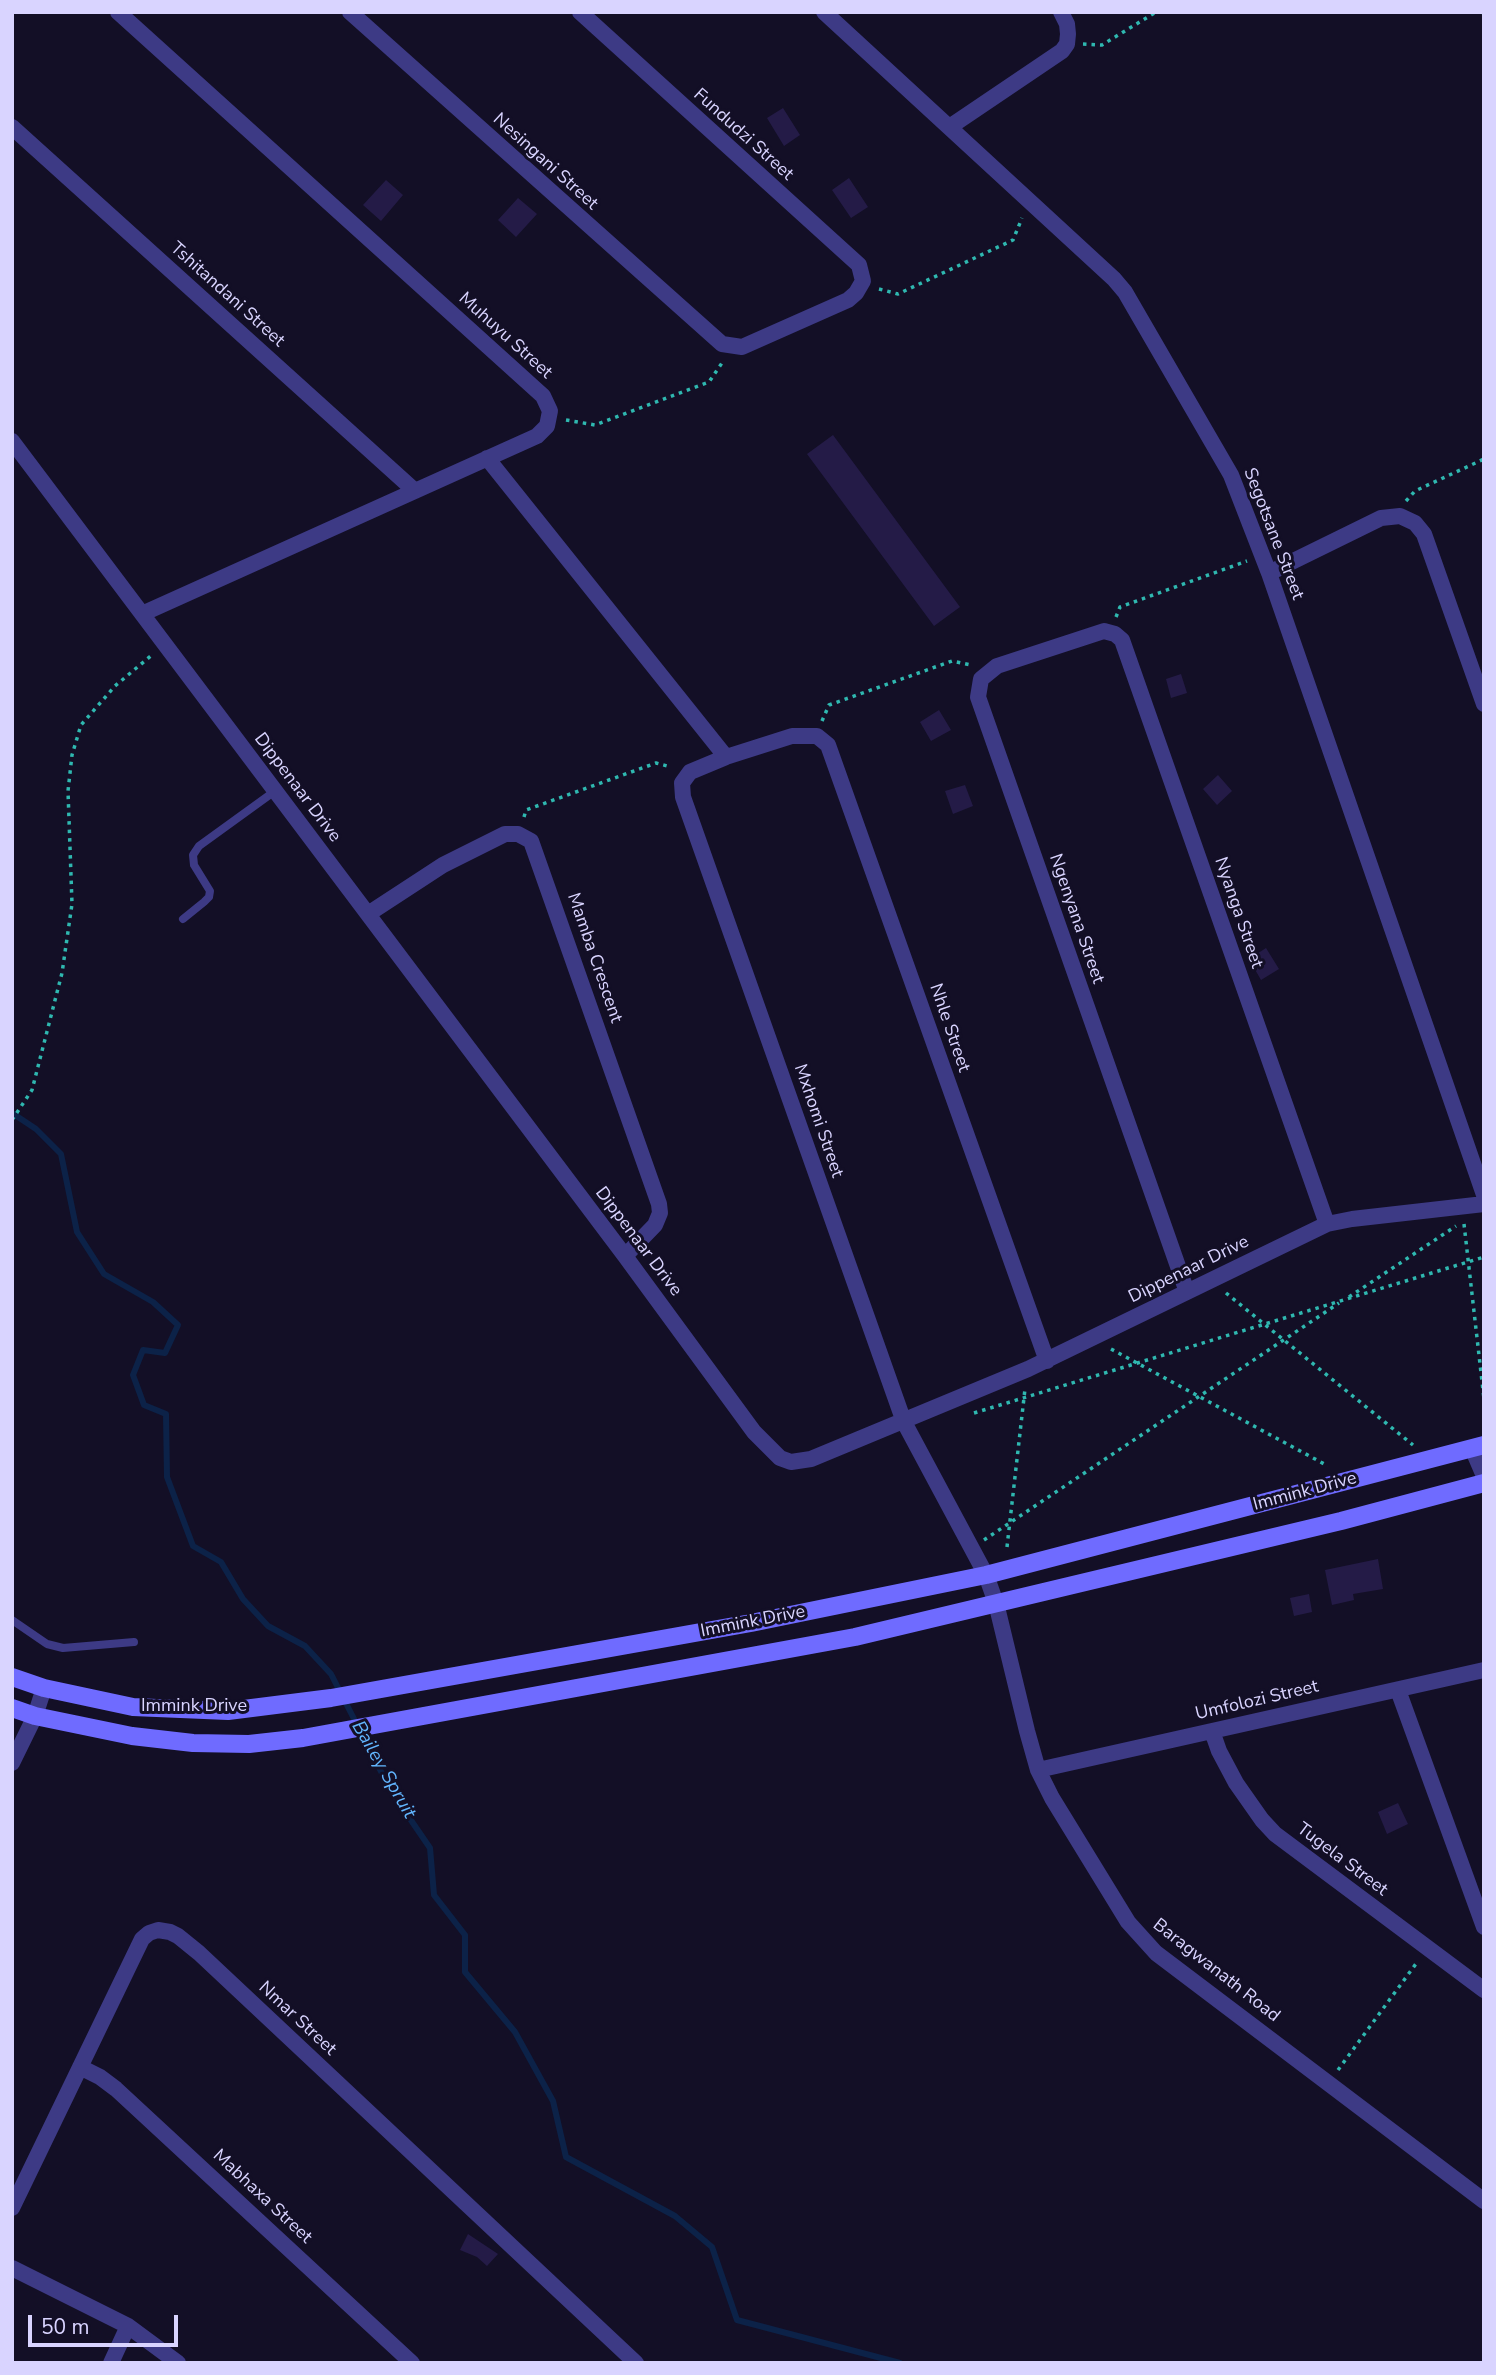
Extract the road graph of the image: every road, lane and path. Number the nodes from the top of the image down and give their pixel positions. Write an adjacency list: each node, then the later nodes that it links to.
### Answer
1 (118, 12): 13 (street, Muhuyu Street)
2 (350, 12): 12 (street, Nesingani Street)
3 (580, 12): 11 (street, Fundudzi Street)
4 (824, 12): 8 (street, Segotsane Street)
5 (1061, 12): 7 (street)
6 (1156, 12): 7 (path)
7 (1067, 44): 8 (street)
8 (951, 126): 10 (street, Segotsane Street)
9 (12, 127): 17 (street, Tshitandani Street)
10 (1030, 200): 11 (path); 19 (street, Segotsane Street)
11 (859, 289): 12 (street)
12 (733, 347): 13 (path)
13 (550, 417): 15 (street)
14 (12, 441): 21 (street, Dippenaar Drive)
15 (487, 458): 17 (street); 27 (street)
16 (1484, 459): 18 (path)
17 (415, 491): 21 (street)
18 (1394, 515): 20 (street); 25 (street)
19 (1262, 555): 20 (street, Segotsane Street); 22 (path)
20 (1269, 573): 34 (street, Segotsane Street)
21 (144, 613): 23 (street, Dippenaar Drive)
22 (1104, 632): 24 (street); 36 (street, Nyanga Street)
23 (166, 643): 29 (street, Dippenaar Drive); 33 (path)
24 (990, 670): 26 (path); 41 (street, Ngenyana Street)
25 (1484, 704)
26 (817, 736): 27 (street); 46 (street, Nhle Street)
27 (726, 757): 28 (street)
28 (690, 772): 30 (path); 53 (street, Mxhomi Street)
29 (275, 791): 31 (street, Dippenaar Drive); 32 (lane)
30 (518, 834): 31 (street); 37 (street, Mamba Crescent)
31 (368, 914): 37 (street, Dippenaar Drive)
32 (183, 919)
33 (12, 1120)
34 (1484, 1195)
35 (1484, 1204): 36 (street, Dippenaar Drive)
36 (1327, 1224): 40 (street, Dippenaar Drive)
37 (625, 1256): 53 (street, Dippenaar Drive)
38 (1484, 1257): 39 (path)
39 (1468, 1262): 42 (path); 42 (path); 51 (path)
40 (1211, 1281): 41 (street, Dippenaar Drive); 43 (path)
41 (1187, 1292): 44 (street, Dippenaar Drive)
42 (1345, 1300): 43 (path); 45 (path)
43 (1264, 1324): 45 (path); 47 (path)
44 (1100, 1335): 46 (street, Dippenaar Drive); 47 (path)
45 (1284, 1340): 50 (path); 55 (path)
46 (1046, 1361): 48 (street, Dippenaar Drive)
47 (1136, 1363): 49 (path); 50 (path)
48 (1028, 1369): 49 (path); 53 (street, Dippenaar Drive)
49 (1024, 1397): 52 (path); 59 (path)
50 (1199, 1397): 57 (path); 59 (path)
51 (1484, 1399)
52 (974, 1413)
53 (904, 1422): 62 (street, Mxhomi Street)
54 (1478, 1446): 55 (main road, Immink Drive); 56 (street)
55 (1430, 1459): 57 (main road, Immink Drive)
56 (1484, 1476)
57 (1336, 1483): 62 (main road, Immink Drive)
58 (1484, 1483): 63 (main road, Immink Drive)
59 (1010, 1523): 60 (path); 61 (path)
60 (982, 1541)
61 (1007, 1547)
62 (986, 1575): 63 (street, Baragwanath Road); 68 (main road, Immink Drive)
63 (996, 1603): 71 (main road, Immink Drive); 74 (street, Baragwanath Road)
64 (12, 1620): 65 (lane)
65 (134, 1643)
66 (1484, 1670): 69 (street, Umfolozi Street)
67 (12, 1677): 68 (main road, Immink Drive)
68 (44, 1688): 71 (street)
69 (1398, 1690): 72 (street, Umfolozi Street); 75 (street)
70 (12, 1708): 71 (main road, Immink Drive)
71 (35, 1716): 73 (street)
72 (1212, 1731): 74 (street, Umfolozi Street); 76 (street, Tugela Street)
73 (12, 1763)
74 (1038, 1770): 79 (street, Baragwanath Road)
75 (1484, 1927)
76 (1428, 1948): 77 (street, Tugela Street); 79 (path)
77 (1484, 1990)
78 (80, 2067): 81 (street, Nmar Street); 86 (street, Mabhaxa Street); 87 (street, Nmar Street)
79 (1328, 2083): 80 (street, Baragwanath Road)
80 (1484, 2201)
81 (12, 2208)
82 (12, 2268): 83 (street)
83 (128, 2326): 84 (street); 85 (street)
84 (111, 2363)
85 (178, 2363)
86 (412, 2363)
87 (636, 2363)

